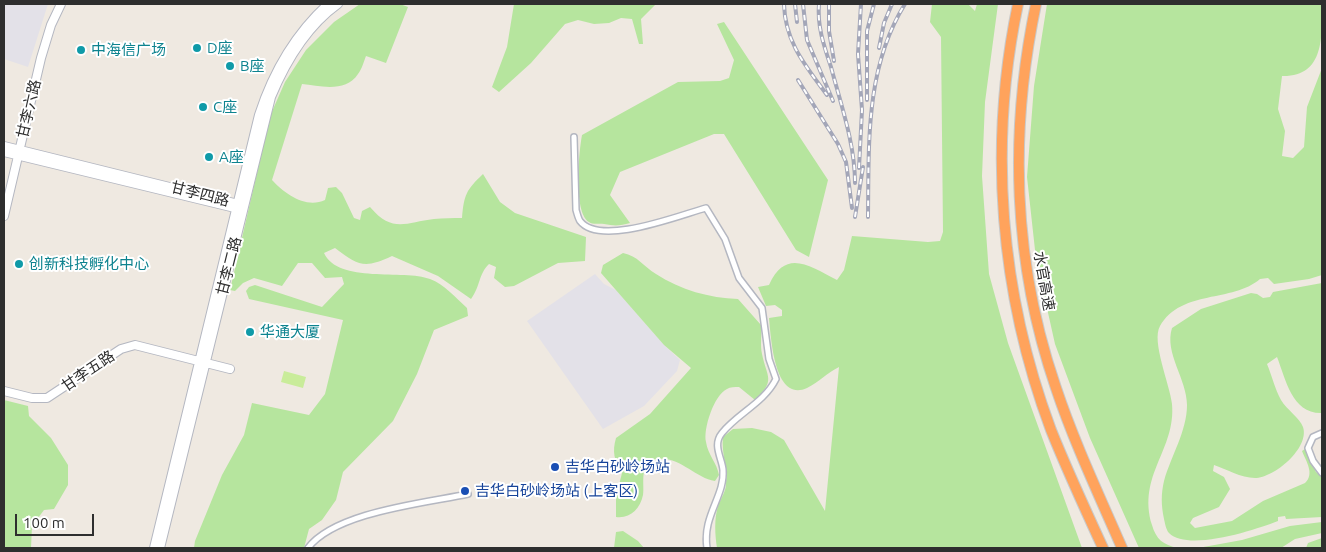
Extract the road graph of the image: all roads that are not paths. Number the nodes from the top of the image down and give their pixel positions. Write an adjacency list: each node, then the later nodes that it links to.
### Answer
1 (61, 4): 8 (main road, 甘李六路)
2 (331, 4): 9 (main road, 甘李二路)
3 (1018, 4): 21 (highway, 水官高速)
4 (1036, 4): 22 (highway, 水官高速)
5 (574, 137): 20 (street)
6 (4, 146): 8 (main road, 甘李四路)
7 (4, 152): 8 (main road, 甘李四路)
8 (19, 153): 9 (main road, 甘李四路); 10 (main road, 甘李六路)
9 (239, 207): 11 (main road, 甘李二路)
10 (4, 216)
11 (202, 362): 12 (main road, 甘李五路); 13 (main road, 甘李五路); 17 (main road, 甘李二路); 18 (main road, 甘李二路)
12 (230, 369)
13 (4, 391)
14 (1322, 433): 15 (street)
15 (1322, 473)
16 (468, 494): 19 (street)
17 (154, 548)
18 (160, 548)
19 (308, 548)
20 (707, 548)
21 (1103, 548)
22 (1122, 548)

